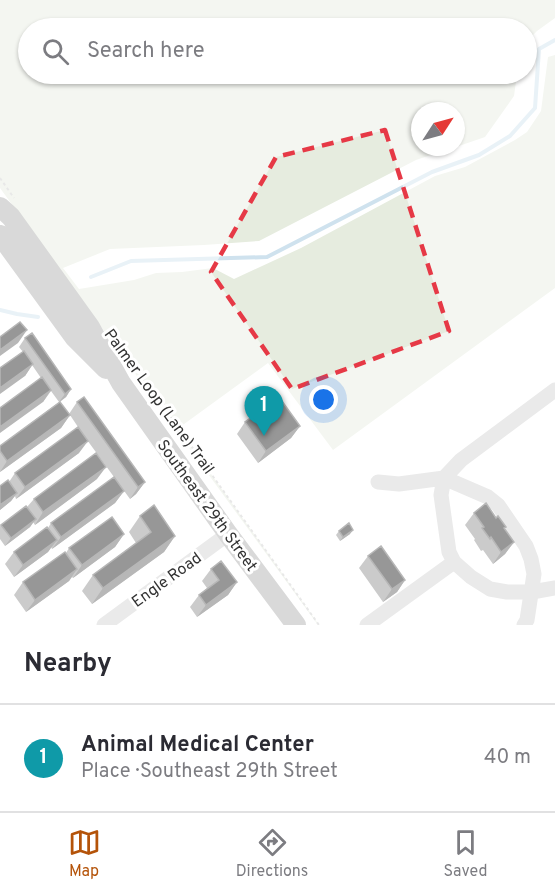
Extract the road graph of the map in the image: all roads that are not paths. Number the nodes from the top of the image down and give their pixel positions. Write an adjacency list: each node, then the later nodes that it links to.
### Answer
1 (7, 202): 3 (main road, Southeast 29th Street)
2 (0, 235): 3 (main road, Southeast 29th Street)
3 (121, 384): 7 (main road, Southeast 29th Street)
4 (555, 390): 5 (street)
5 (444, 478): 6 (street); 8 (street); 10 (street)
6 (378, 482)
7 (228, 534): 12 (street, Engle Road); 13 (main road, Southeast 29th Street)
8 (454, 562): 10 (street); 11 (street)
9 (555, 588): 10 (street)
10 (532, 592): 14 (street)
11 (373, 623)
12 (104, 625)
13 (296, 625)
14 (524, 625)

